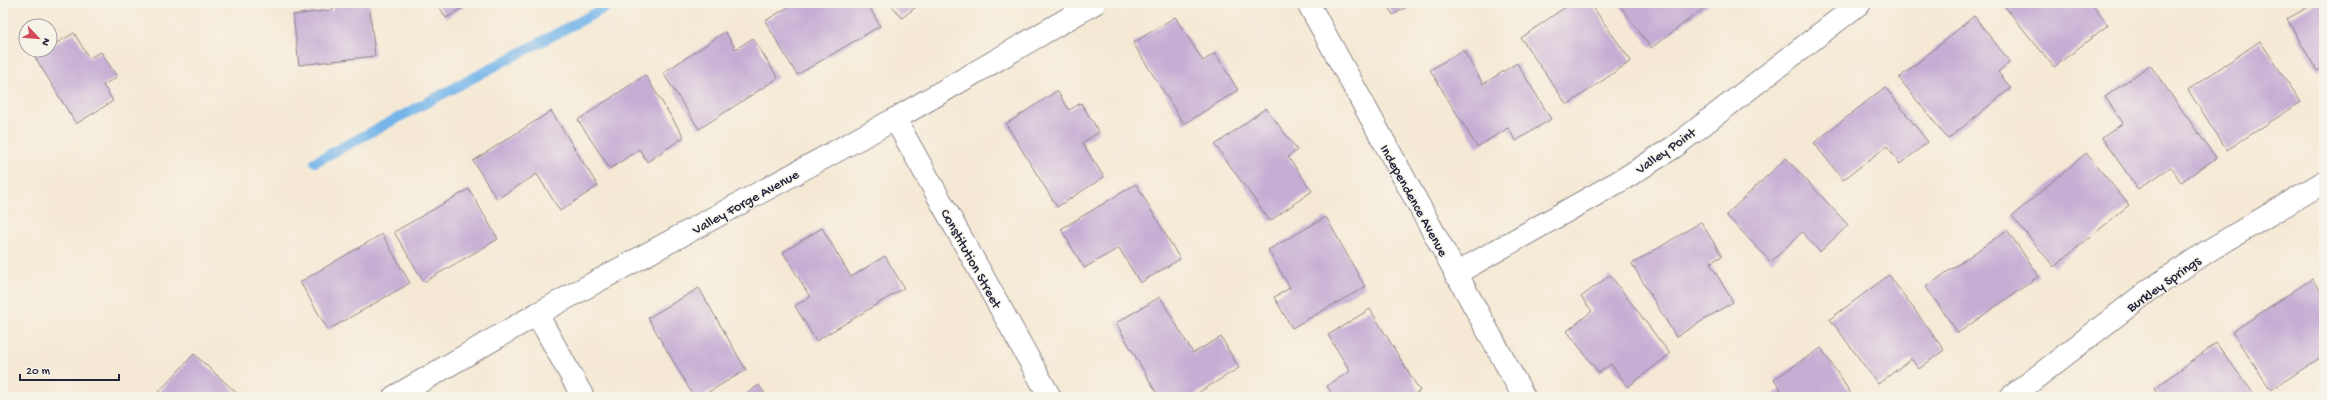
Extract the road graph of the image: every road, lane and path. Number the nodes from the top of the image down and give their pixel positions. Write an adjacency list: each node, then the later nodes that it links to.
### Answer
1 (1095, 3): 4 (street, Valley Forge Avenue)
2 (1308, 3): 6 (street, Independence Avenue)
3 (1860, 3): 6 (street, Valley Point)
4 (895, 119): 7 (street, Valley Forge Avenue); 10 (street, Constitution Street)
5 (2324, 182): 12 (street, Burkley Springs)
6 (1456, 274): 11 (street, Independence Avenue)
7 (537, 314): 8 (street, Valley Forge Avenue); 9 (street)
8 (394, 397)
9 (583, 397)
10 (1050, 397)
11 (1524, 397)
12 (2011, 397)

